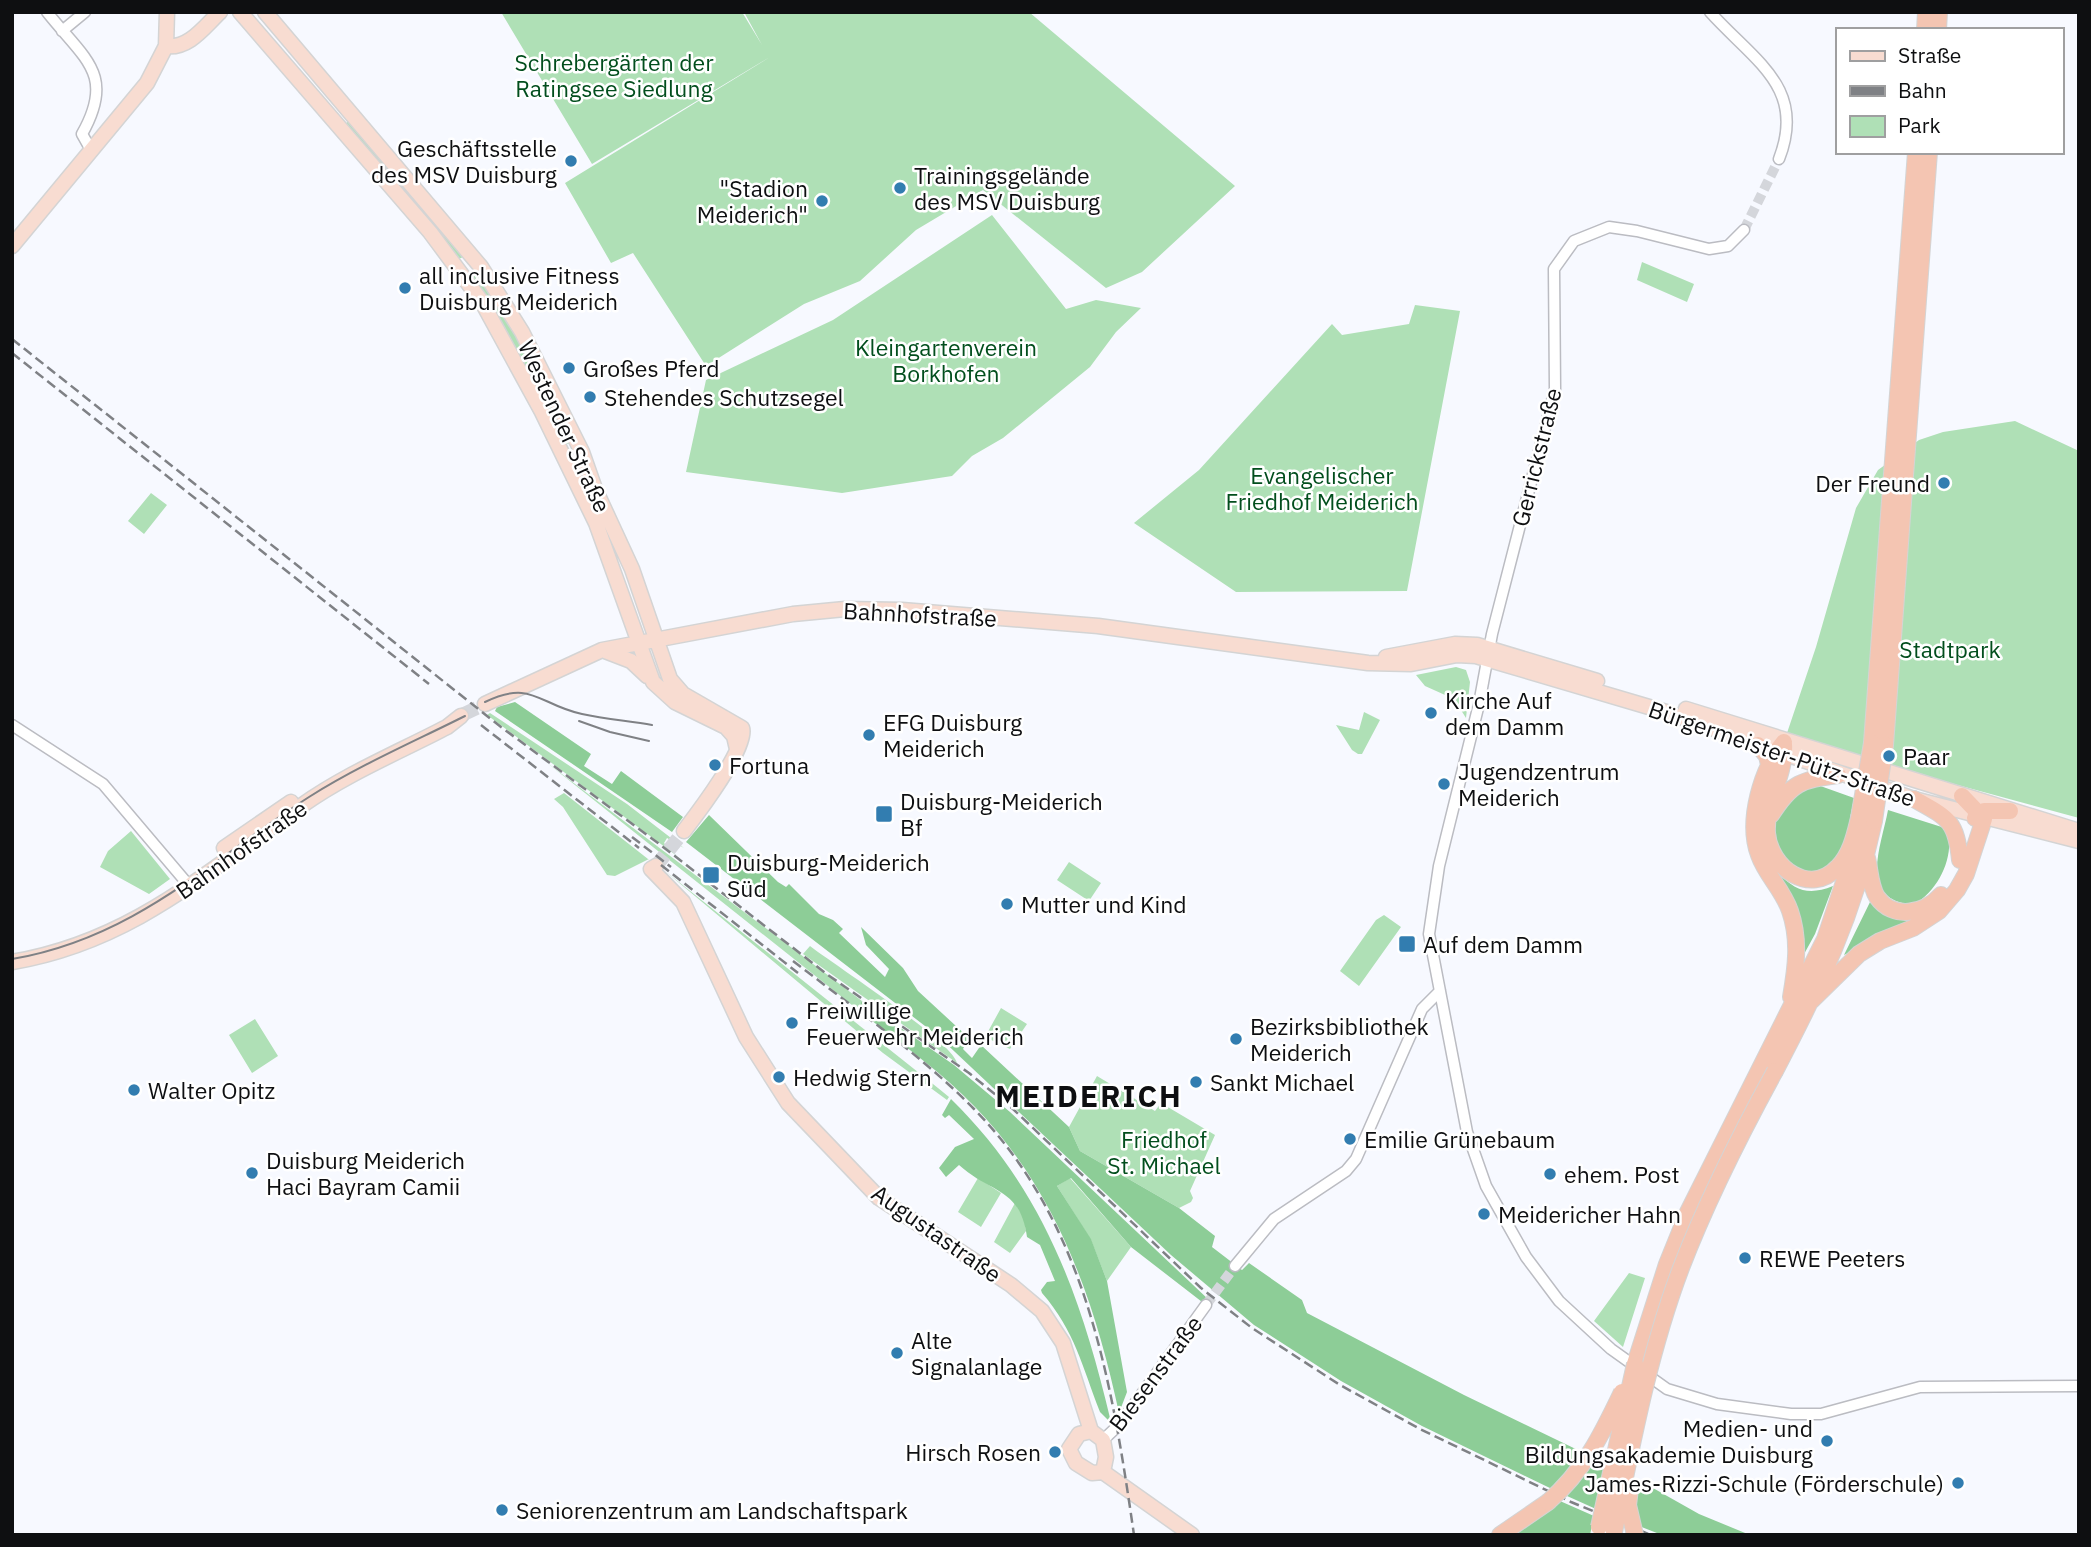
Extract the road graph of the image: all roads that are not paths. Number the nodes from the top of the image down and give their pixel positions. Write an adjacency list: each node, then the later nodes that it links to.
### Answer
1 (47, 12): 8 (street)
2 (85, 12): 8 (street)
3 (167, 12): 9 (main road)
4 (220, 12): 9 (main road)
5 (240, 12): 11 (main road, Westender Straße)
6 (265, 12): 10 (main road, Westender Straße)
7 (1710, 12): 15 (street)
8 (62, 31): 12 (street)
9 (166, 46): 12 (main road)
10 (312, 67): 11 (main road); 18 (main road, Westender Straße)
11 (297, 76): 19 (main road, Westender Straße)
12 (91, 150): 17 (main road)
13 (1916, 154): 37 (highway, bridge)
14 (1929, 154): 37 (highway, bridge)
15 (1779, 159)
16 (1744, 230): 24 (street, Gerrickstraße)
17 (12, 246)
18 (472, 255): 19 (main road); 21 (main road, Westender Straße)
19 (454, 263): 20 (main road, Westender Straße)
20 (626, 608): 22 (main road, Westender Straße); 23 (main road)
21 (656, 639): 22 (main road, Bahnhofstraße); 24 (main road, Bahnhofstraße); 29 (main road, Westender Straße)
22 (638, 643): 23 (main road, Bahnhofstraße); 25 (main road, Westender Straße)
23 (602, 650): 25 (main road); 26 (main road, Bahnhofstraße)
24 (1488, 652): 28 (main road, Bürgermeister-Pütz-Straße); 30 (main road, Bürgermeister-Pütz-Straße); 48 (street)
25 (653, 682): 29 (main road)
26 (485, 704)
27 (12, 725): 45 (street)
28 (1758, 745): 30 (highway)
29 (737, 749): 38 (main road)
30 (1778, 754): 31 (main road, Bürgermeister-Pütz-Straße); 32 (main road, Bürgermeister-Pütz-Straße); 36 (highway); 50 (highway)
31 (1838, 775): 33 (main road, Bürgermeister-Pütz-Straße); 36 (highway)
32 (1962, 796): 34 (main road, Bürgermeister-Pütz-Straße); 35 (highway)
33 (1914, 799): 35 (main road, Bürgermeister-Pütz-Straße); 43 (highway)
34 (2010, 811): 35 (highway); 39 (main road, Bürgermeister-Pütz-Straße)
35 (1980, 816): 41 (main road, Bürgermeister-Pütz-Straße); 43 (highway); 49 (highway)
36 (1768, 820): 40 (highway)
37 (1867, 820): 40 (highway); 42 (highway)
38 (684, 831)
39 (2079, 831)
40 (1853, 840): 50 (highway)
41 (2079, 841)
42 (1867, 856): 43 (highway); 49 (highway)
43 (1960, 860)
44 (653, 867): 58 (main road, Augustastraße)
45 (185, 880): 46 (main road, Bahnhofstraße); 47 (main road, Bahnhofstraße)
46 (12, 953)
47 (12, 962)
48 (1440, 991): 51 (street); 52 (street)
49 (1811, 1001): 53 (highway)
50 (1789, 1014): 53 (highway)
51 (1444, 1015): 52 (street); 57 (street)
52 (1419, 1016): 54 (street)
53 (1768, 1068): 56 (highway); 59 (highway, bridge)
54 (1235, 1266)
55 (1206, 1305): 58 (street, Biesenstraße)
56 (1635, 1364): 61 (highway, bridge); 63 (highway, bridge)
57 (2079, 1386)
58 (1097, 1435): 60 (main road); 60 (main road)
59 (1634, 1435): 61 (highway, bridge); 64 (highway, bridge)
60 (1103, 1472): 62 (main road)
61 (1606, 1532)
62 (1192, 1535)
63 (1500, 1535)
64 (1635, 1535)

